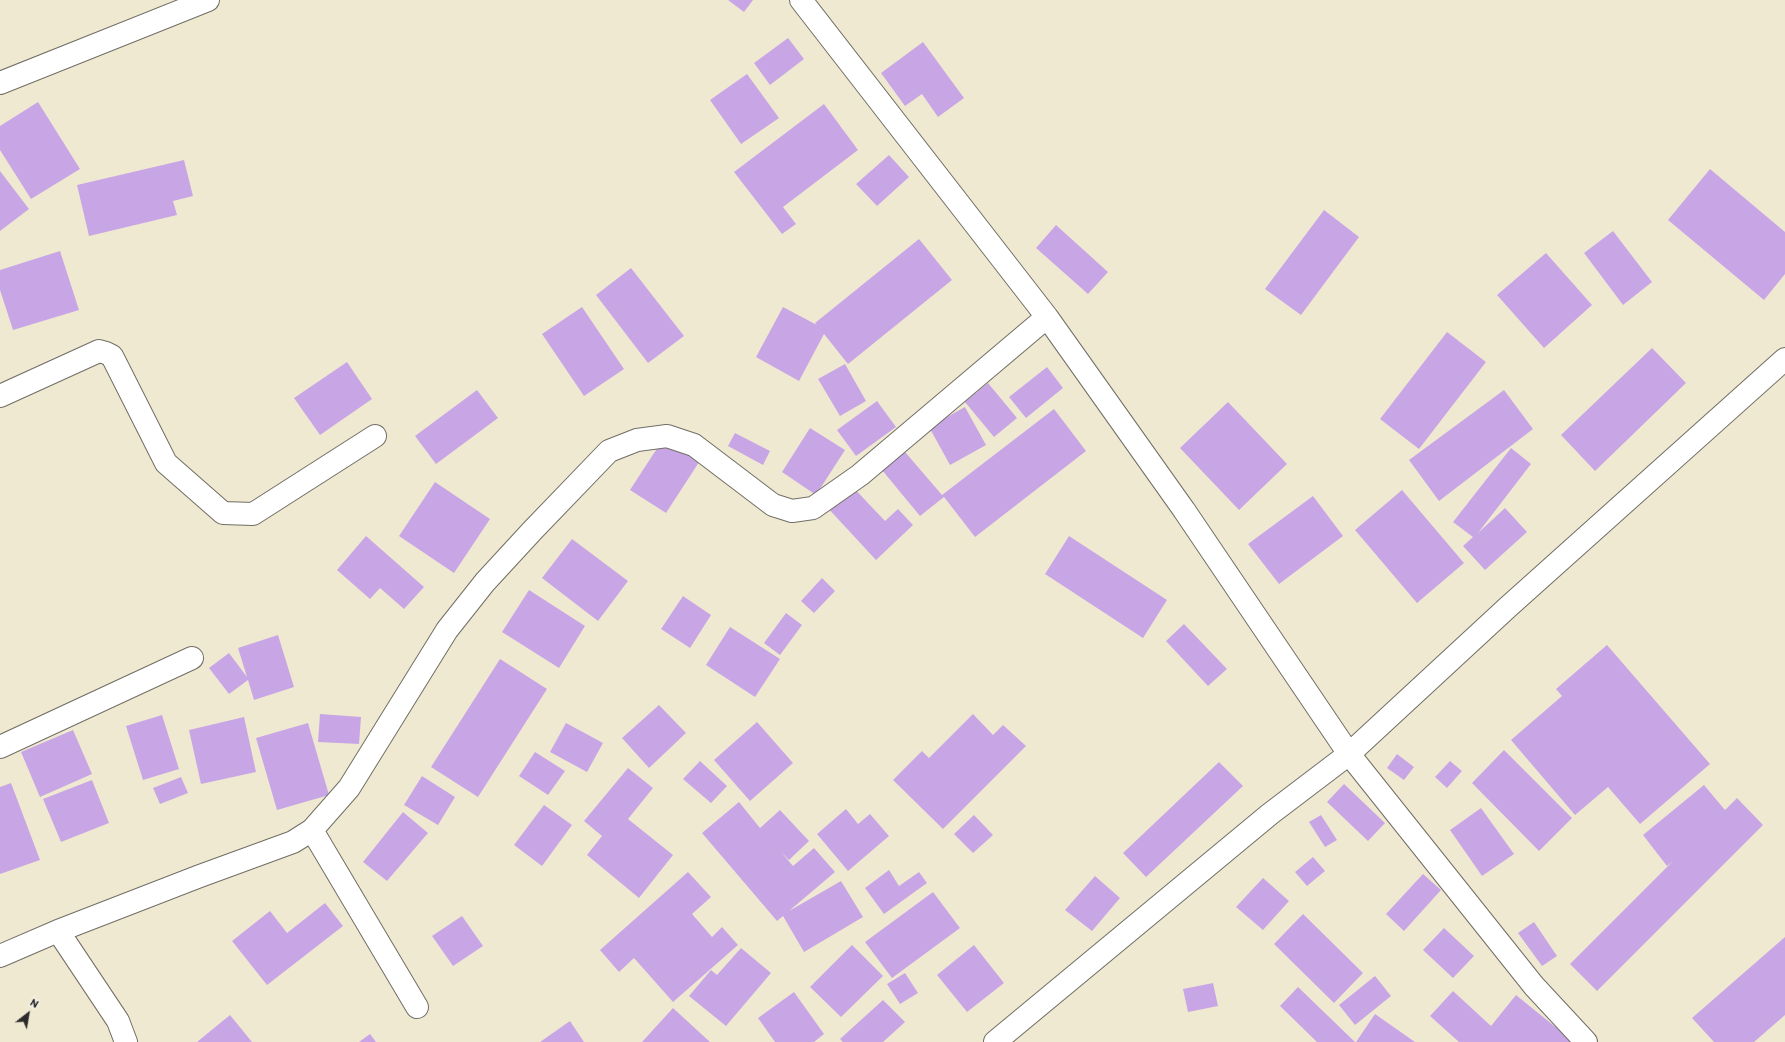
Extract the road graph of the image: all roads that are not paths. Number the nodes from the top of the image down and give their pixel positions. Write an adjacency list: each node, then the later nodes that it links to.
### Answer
1 (208, 0): 3 (street)
2 (801, 0): 4 (street)
3 (0, 84)
4 (1047, 317): 10 (street); 11 (street)
5 (1785, 359): 10 (street)
6 (0, 396): 7 (street)
7 (375, 436)
8 (192, 658): 9 (street)
9 (0, 747)
10 (1349, 754): 16 (street); 17 (street)
11 (312, 830): 12 (street); 14 (street)
12 (58, 931): 13 (street); 15 (street)
13 (0, 956)
14 (417, 1007)
15 (126, 1042)
16 (996, 1042)
17 (1586, 1042)

